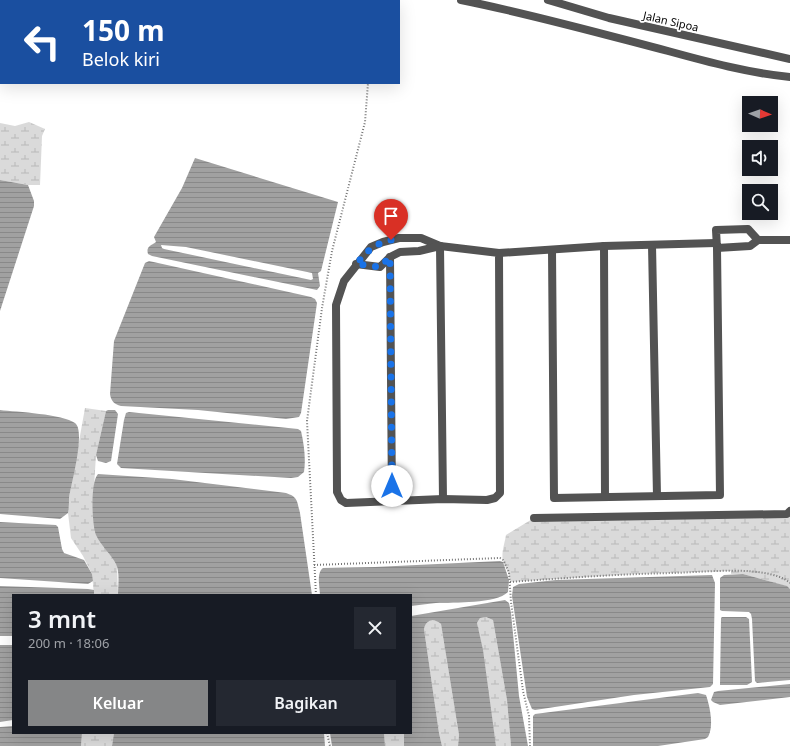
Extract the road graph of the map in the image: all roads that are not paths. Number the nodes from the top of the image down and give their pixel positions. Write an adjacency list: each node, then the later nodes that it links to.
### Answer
1 (461, 0): 3 (street)
2 (548, 0): 4 (street, Jalan Sipoa)
3 (479, 2): 5 (street)
4 (790, 59)
5 (790, 77)
6 (758, 240): 7 (street); 9 (street); 9 (street)
7 (790, 240)
8 (652, 245): 9 (street); 11 (street); 16 (street)
9 (716, 245): 16 (street)
10 (440, 246): 13 (street); 14 (street); 15 (street); 18 (street)
11 (604, 246): 12 (street); 17 (street)
12 (552, 250): 13 (street); 17 (street)
13 (499, 253): 18 (street)
14 (390, 257): 15 (street); 19 (street)
15 (356, 264): 19 (street)
16 (657, 496): 17 (street)
17 (605, 497)
18 (443, 499): 19 (street)
19 (392, 501)
20 (790, 512): 21 (street)
21 (534, 518)

